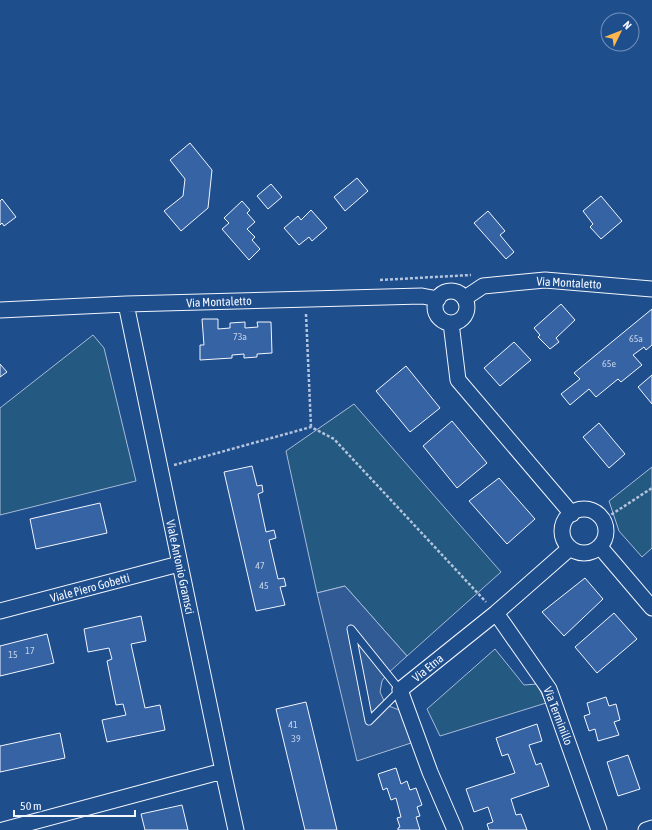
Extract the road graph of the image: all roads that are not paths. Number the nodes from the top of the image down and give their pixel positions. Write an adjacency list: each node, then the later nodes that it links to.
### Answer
1 (652, 289): 3 (street, Via Montaletto)
2 (438, 298): 3 (street); 4 (street, Via Montaletto); 6 (street)
3 (465, 298): 6 (street)
4 (126, 304): 5 (street, Via Montaletto); 10 (street, Viale Antonio Gramsci)
5 (0, 310)
6 (451, 323): 7 (street)
7 (572, 514): 8 (street); 9 (street)
8 (600, 547): 9 (street); 11 (street)
9 (570, 548): 13 (street, Via Etna)
10 (179, 564): 12 (street, Viale Piero Gobetti); 15 (street, Viale Antonio Gramsci)
11 (652, 608)
12 (0, 611)
13 (496, 613): 14 (street, Via Etna); 20 (street, Via Terminillo)
14 (400, 690): 14 (lane); 19 (street, Via Etna)
15 (223, 771): 17 (street); 18 (street, Viale Antonio Gramsci)
16 (652, 828): 21 (street)
17 (3, 830)
18 (236, 830)
19 (455, 830)
20 (599, 830)
21 (646, 830)

